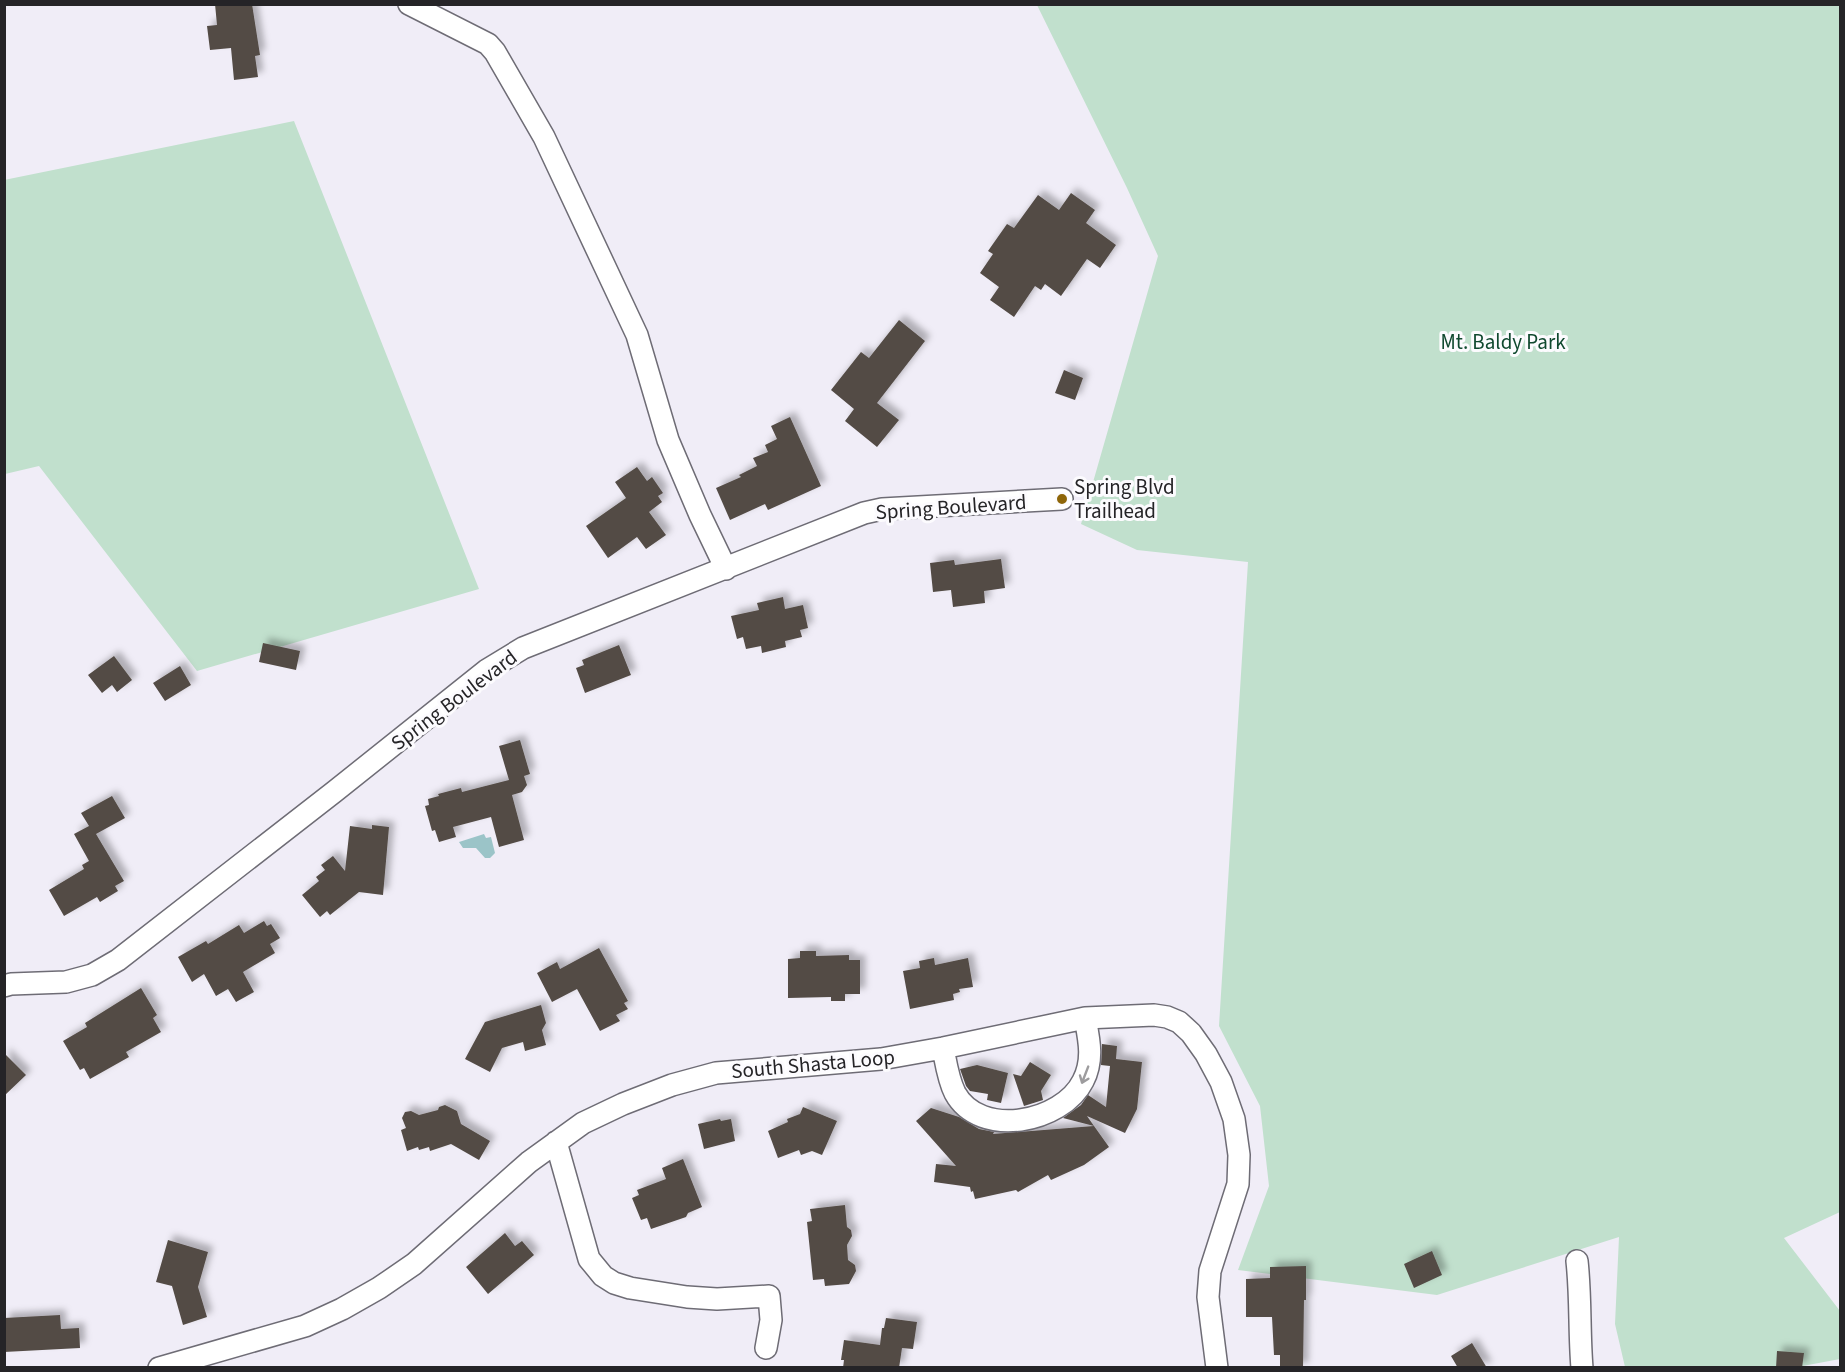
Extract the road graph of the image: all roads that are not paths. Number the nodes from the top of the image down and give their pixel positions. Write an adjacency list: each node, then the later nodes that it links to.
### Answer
1 (409, 4): 3 (street)
2 (1062, 499): 3 (street, Spring Boulevard)
3 (726, 569): 4 (street, Spring Boulevard)
4 (4, 986)
5 (1085, 1018): 6 (street, South Shasta Loop); 6 (street, one-way to 6); 11 (street, South Shasta Loop)
6 (943, 1048): 7 (street, South Shasta Loop)
7 (556, 1142): 9 (street); 10 (street, South Shasta Loop)
8 (1577, 1261): 12 (street)
9 (766, 1348)
10 (159, 1368)
11 (1217, 1368)
12 (1582, 1368)

